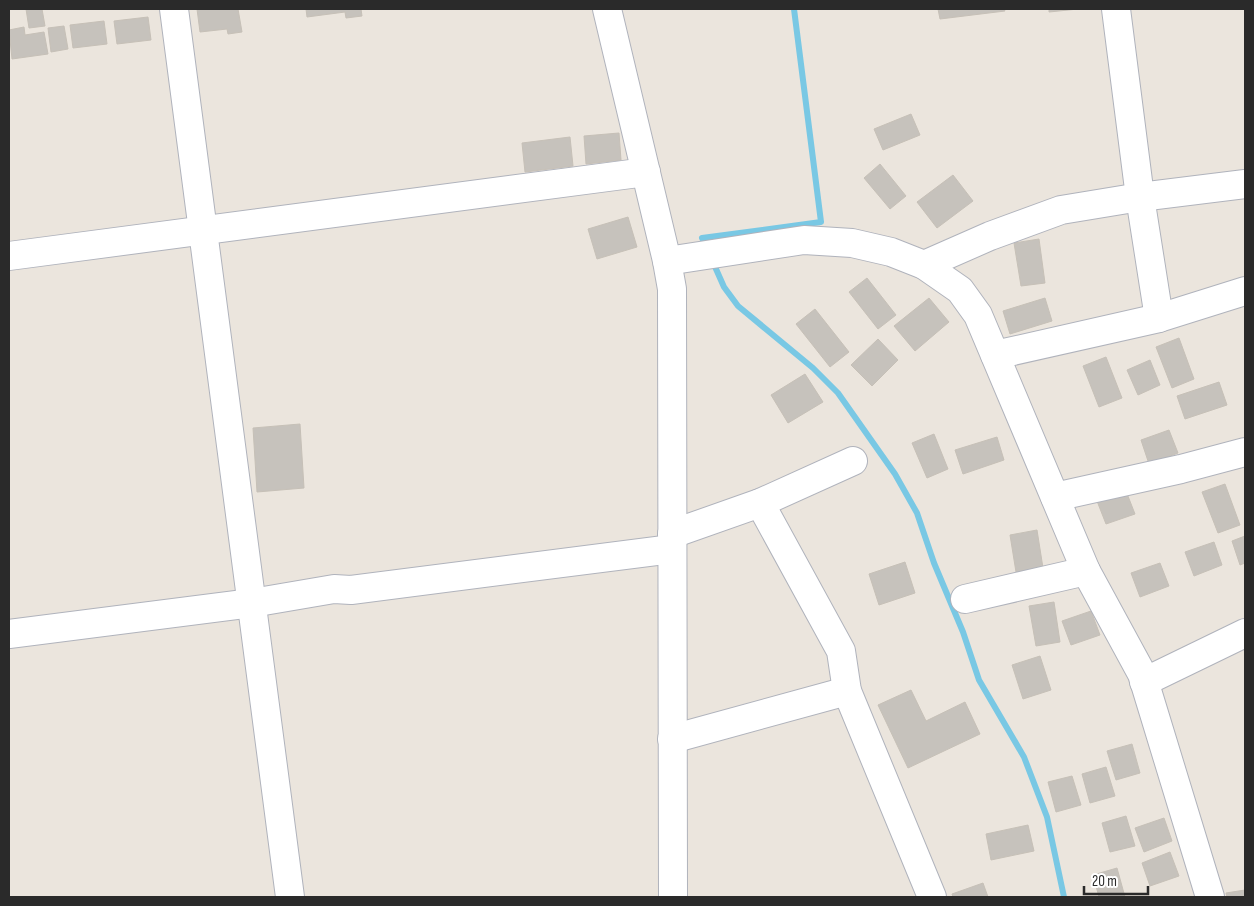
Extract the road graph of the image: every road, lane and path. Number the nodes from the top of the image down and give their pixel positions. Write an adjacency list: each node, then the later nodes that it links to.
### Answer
1 (174, 9): 7 (street)
2 (607, 9): 4 (street)
3 (1116, 9): 6 (street)
4 (646, 172): 7 (street); 9 (street)
5 (1245, 184): 6 (street)
6 (1140, 197): 10 (street); 12 (street)
7 (203, 230): 8 (street); 21 (street)
8 (9, 256)
9 (667, 261): 10 (street); 18 (street)
10 (924, 265): 13 (street)
11 (1245, 291): 12 (street)
12 (1159, 318): 13 (street)
13 (995, 355): 16 (street)
14 (1245, 452): 16 (street)
15 (853, 460): 17 (street)
16 (1055, 497): 19 (street)
17 (760, 503): 18 (street); 25 (street)
18 (672, 541): 21 (street); 26 (street)
19 (1086, 571): 20 (street); 24 (street)
20 (965, 599)
21 (252, 603): 23 (street); 27 (street)
22 (1245, 633): 24 (street)
23 (9, 634)
24 (1144, 682): 30 (street)
25 (848, 692): 26 (street); 29 (street)
26 (672, 739): 28 (street)
27 (290, 897)
28 (673, 897)
29 (932, 897)
30 (1210, 897)

